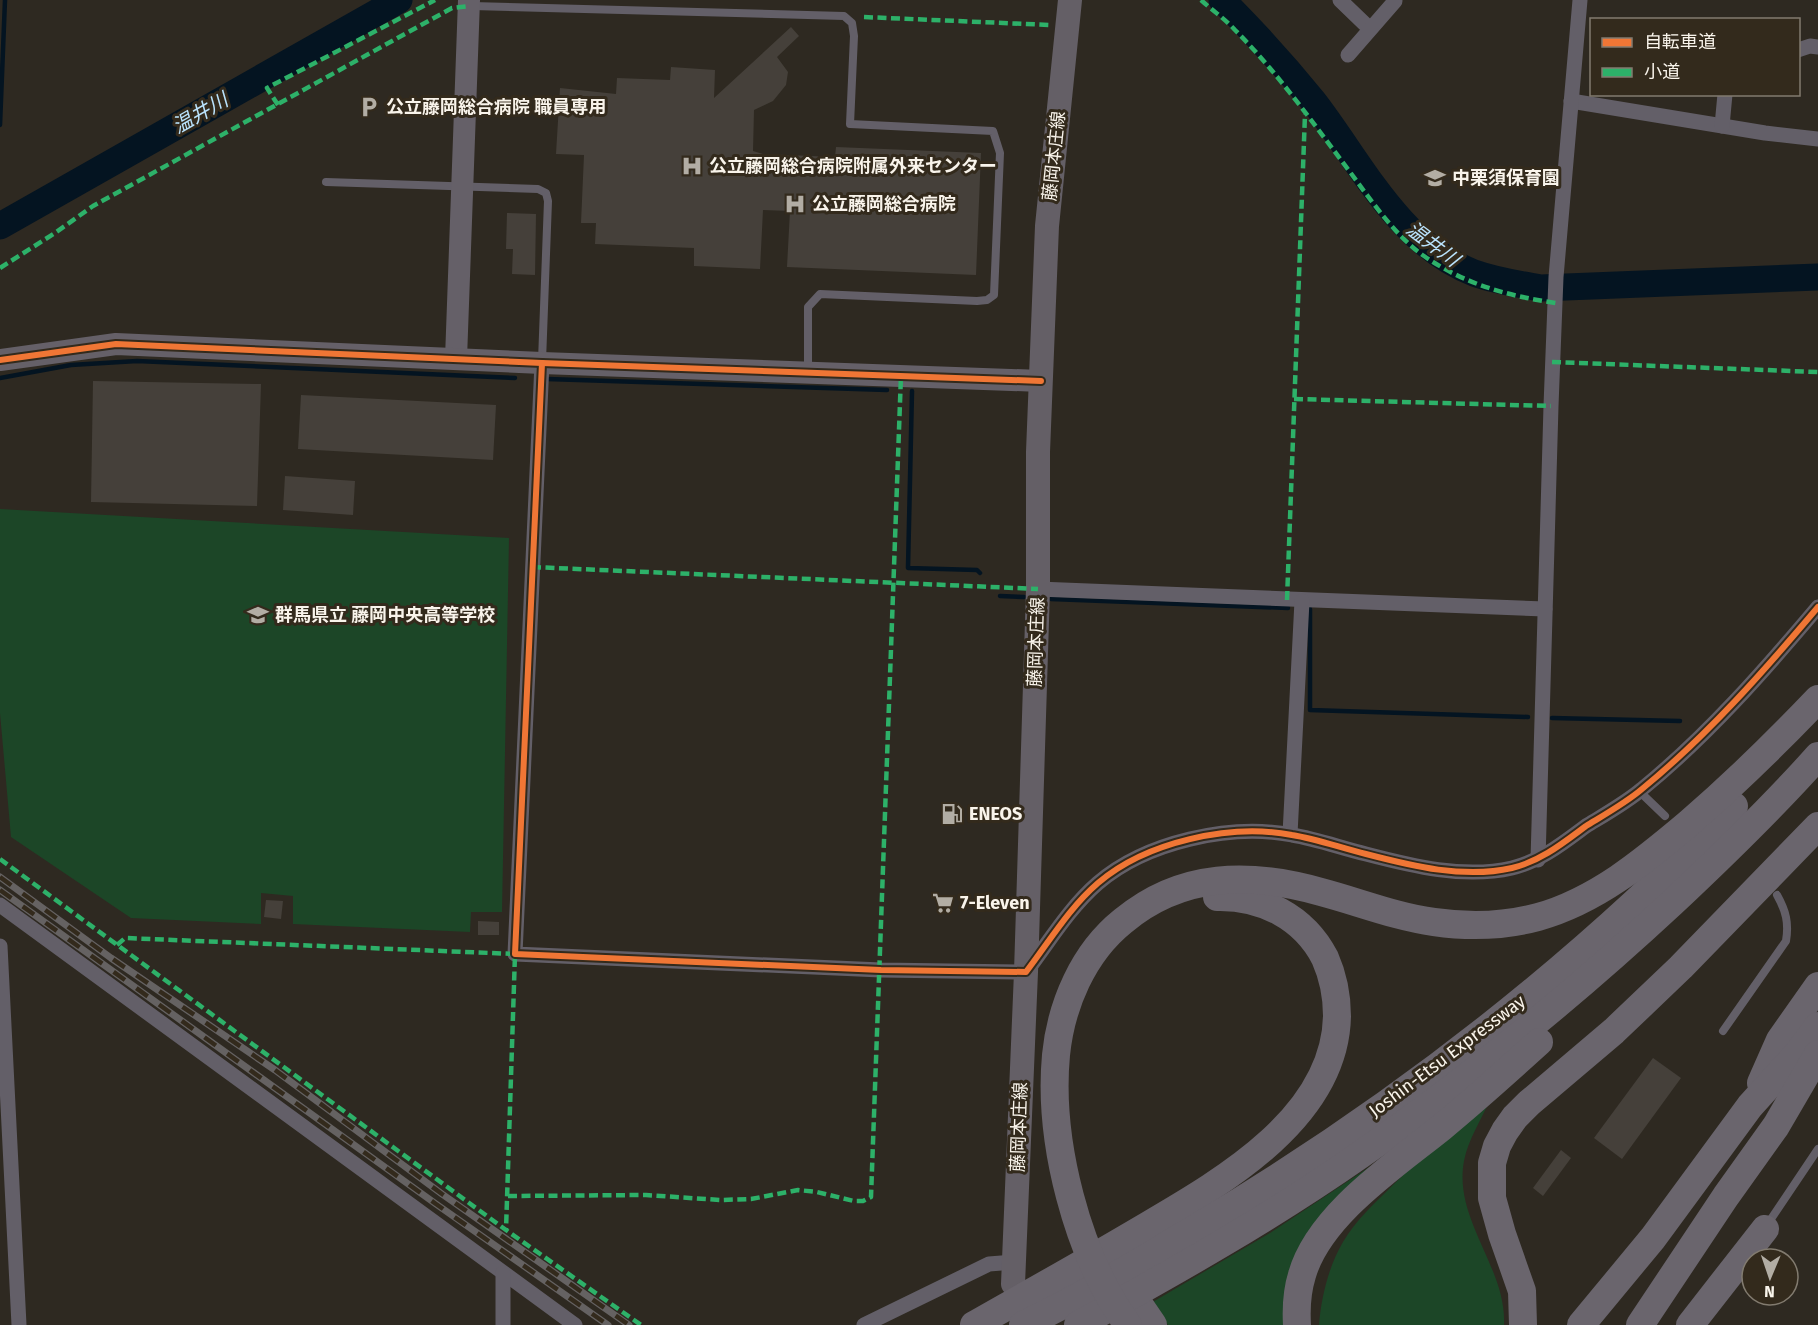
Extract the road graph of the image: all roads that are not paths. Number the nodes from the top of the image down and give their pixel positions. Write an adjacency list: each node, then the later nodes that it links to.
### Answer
1 (1070, 0): 20 (main road, 藤岡本庄線)
2 (1340, 0): 6 (street)
3 (1580, 0): 11 (street)
4 (1395, 1): 6 (street)
5 (470, 3): 15 (street); 19 (lane)
6 (1370, 28): 9 (street)
7 (1818, 47): 8 (street)
8 (1800, 49)
9 (1348, 55)
10 (1725, 96): 12 (street)
11 (1571, 100): 12 (street); 24 (street)
12 (1722, 126): 13 (street)
13 (1818, 139)
14 (326, 182): 15 (lane)
15 (464, 187): 16 (street); 18 (lane)
16 (456, 359): 17 (street); 18 (street)
17 (0, 360)
18 (542, 363): 19 (street); 37 (street)
19 (808, 373): 20 (street)
20 (1041, 381): 21 (main road, 藤岡本庄線)
21 (1038, 589): 22 (street); 37 (main road, 藤岡本庄線)
22 (1302, 601): 24 (street); 31 (street)
23 (1818, 608): 28 (street)
24 (1545, 609): 33 (street)
25 (1818, 699): 59 (highway)
26 (1818, 717): 48 (highway, Joshin-Etsu Expressway)
27 (1818, 756): 32 (highway, Joshin-Etsu Expressway)
28 (1640, 792): 29 (lane); 33 (street)
29 (1665, 816)
30 (1818, 826): 62 (highway)
31 (1290, 834): 33 (street); 37 (street)
32 (1742, 835): 48 (highway, Joshin-Etsu Expressway); 61 (highway)
33 (1538, 860)
34 (1777, 895): 40 (lane)
35 (0, 905): 50 (street)
36 (0, 946): 53 (street)
37 (1026, 972): 51 (main road, 藤岡本庄線)
38 (1818, 986): 43 (highway)
39 (1818, 1026): 43 (highway)
40 (1723, 1031)
41 (1818, 1054): 44 (highway)
42 (1818, 1086): 44 (highway)
43 (1750, 1106): 47 (highway)
44 (1776, 1126): 49 (highway)
45 (1818, 1149): 46 (lane)
46 (1765, 1229): 67 (highway)
47 (1653, 1238): 63 (highway); 64 (highway)
48 (1177, 1255): 52 (highway, Joshin-Etsu Expressway); 58 (highway, Joshin-Etsu Expressway)
49 (1683, 1259): 65 (highway); 66 (highway)
50 (503, 1273): 54 (street); 55 (street)
51 (1013, 1273): 56 (street)
52 (1033, 1320)
53 (19, 1325)
54 (503, 1325)
55 (575, 1325)
56 (864, 1325)
57 (974, 1325): 60 (highway)
58 (1078, 1325)
59 (1128, 1325)
60 (1153, 1325)
61 (1297, 1325)
62 (1524, 1325)
63 (1581, 1325)
64 (1600, 1325)
65 (1627, 1325)
66 (1640, 1325)
67 (1690, 1325)

